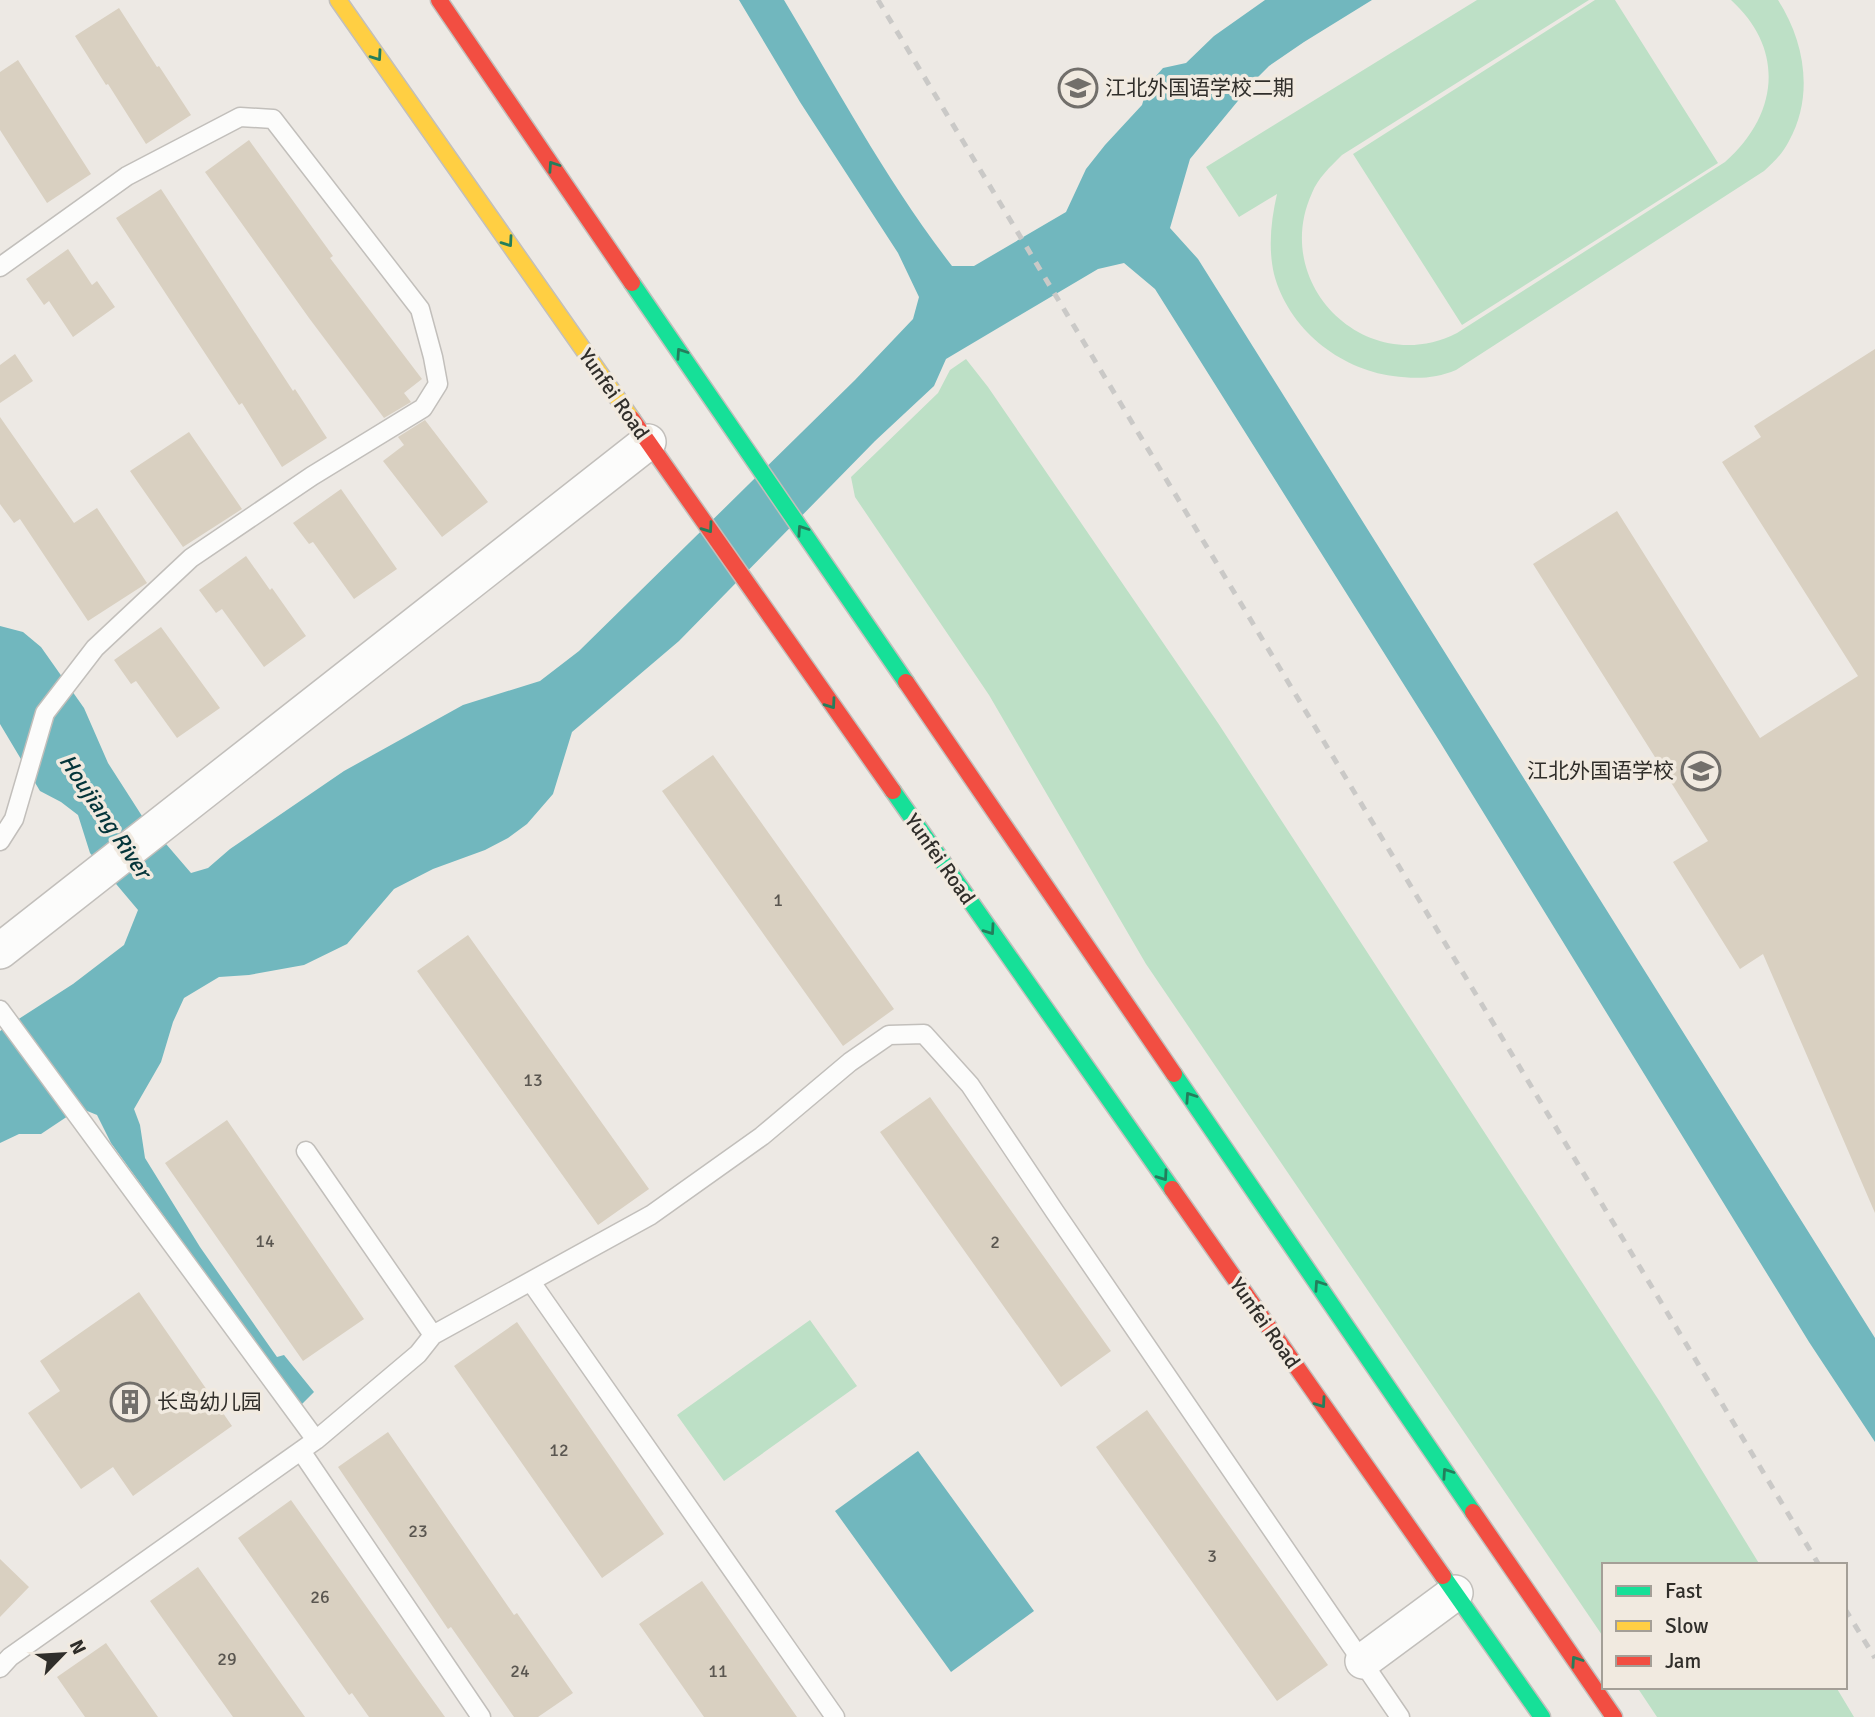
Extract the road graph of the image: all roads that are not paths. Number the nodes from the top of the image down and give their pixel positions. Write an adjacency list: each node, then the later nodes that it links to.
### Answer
1 (338, 0): 4 (main road, Yunfei Road, one-way to 4)
2 (439, 0): 20 (main road, one-way to 2)
3 (0, 267): 5 (lane)
4 (648, 442): 6 (street); 13 (main road, Yunfei Road, one-way to 13)
5 (0, 841)
6 (0, 951)
7 (5, 1017): 11 (lane)
8 (306, 1151): 10 (lane)
9 (531, 1282): 10 (lane); 14 (lane); 17 (lane)
10 (433, 1335): 11 (lane)
11 (316, 1440): 12 (lane)
12 (301, 1451): 15 (lane); 16 (lane)
13 (1455, 1593): 14 (street); 19 (main road, Yunfei Road)
14 (1363, 1661): 18 (lane)
15 (0, 1668)
16 (481, 1717)
17 (835, 1717)
18 (1400, 1717)
19 (1542, 1717)
20 (1614, 1717)

